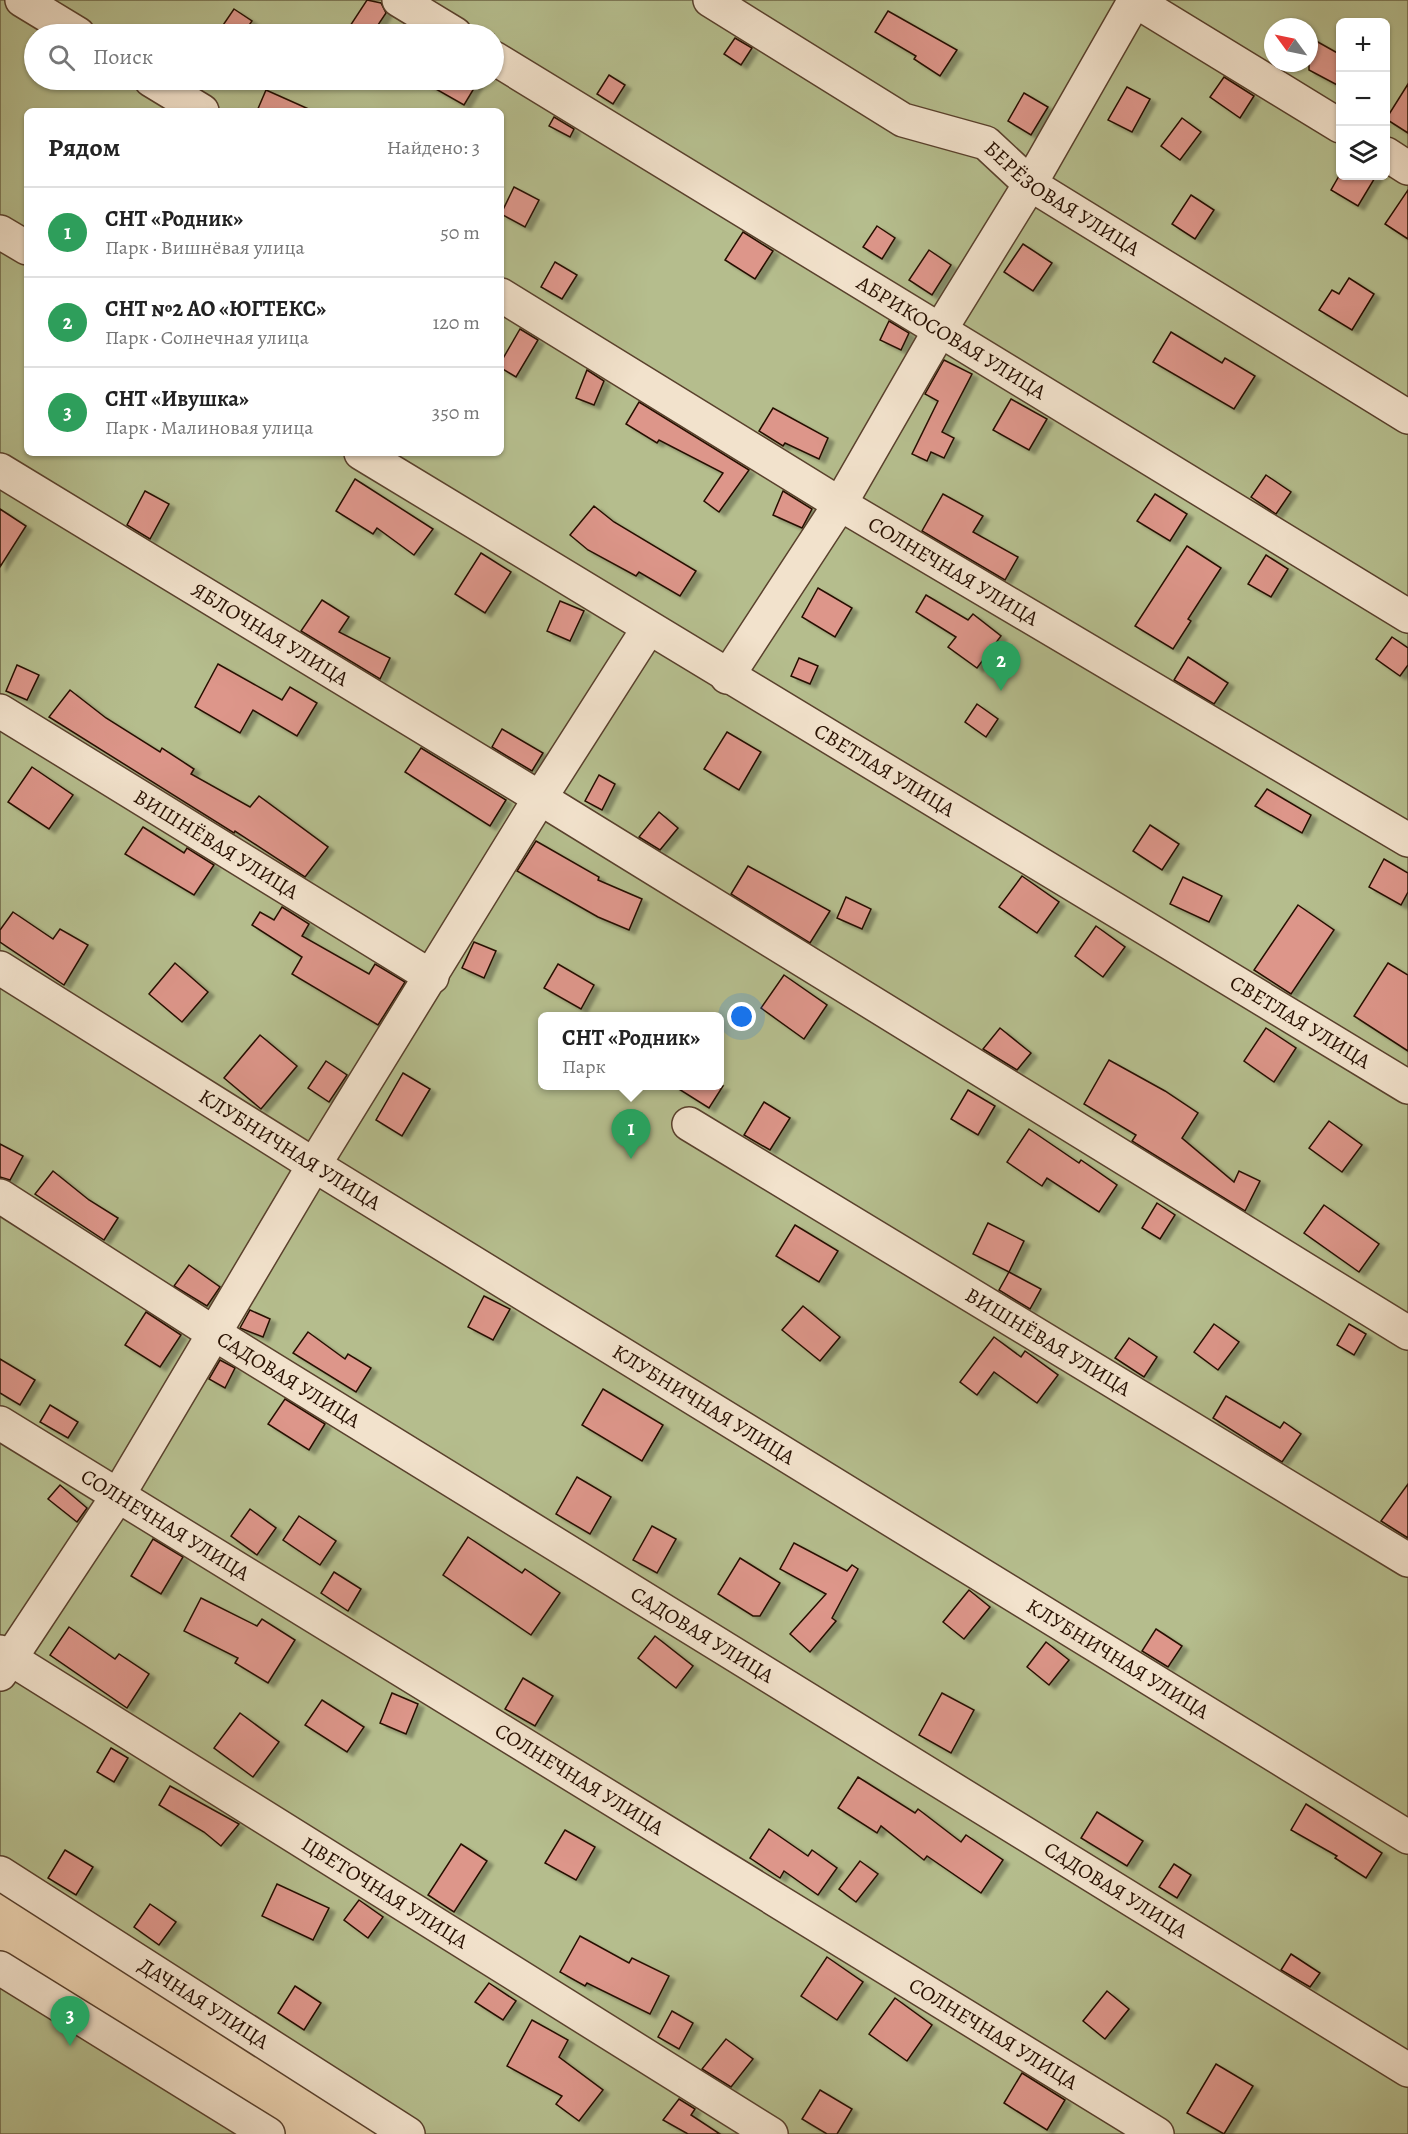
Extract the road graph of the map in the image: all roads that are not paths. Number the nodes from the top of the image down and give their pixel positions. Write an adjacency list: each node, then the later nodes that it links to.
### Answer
1 (22, 0): 5 (street)
2 (399, 0): 6 (street)
3 (710, 0): 13 (street, БЕРЁЗОВАЯ УЛИЦА)
4 (1135, 0): 10 (street); 13 (street)
5 (62, 24)
6 (439, 24)
7 (504, 64): 17 (street, АБРИКОСОВАЯ УЛИЦА)
8 (167, 90): 9 (street)
9 (197, 108)
10 (1336, 123)
11 (1390, 157): 12 (street)
12 (1408, 168)
13 (1030, 184): 17 (street); 18 (street, БЕРЁЗОВАЯ УЛИЦА)
14 (0, 232): 15 (street)
15 (24, 246)
16 (504, 297): 21 (street, СОЛНЕЧНАЯ УЛИЦА)
17 (940, 330): 21 (street); 22 (street, АБРИКОСОВАЯ УЛИЦА)
18 (1408, 417)
19 (366, 456): 23 (street, СВЕТЛАЯ УЛИЦА)
20 (0, 470): 26 (street, ЯБЛОЧНАЯ УЛИЦА)
21 (840, 504): 24 (street); 27 (street, СОЛНЕЧНАЯ УЛИЦА)
22 (1408, 616)
23 (648, 629): 24 (street, СВЕТЛАЯ УЛИЦА); 26 (street)
24 (727, 677): 30 (street, СВЕТЛАЯ УЛИЦА)
25 (0, 711): 29 (street, ВИШНЁВАЯ УЛИЦА)
26 (540, 798): 29 (street); 34 (street, ЯБЛОЧНАЯ УЛИЦА)
27 (1408, 840)
28 (0, 968): 32 (street, КЛУБНИЧНАЯ УЛИЦА)
29 (432, 977): 32 (street)
30 (1408, 1087)
31 (689, 1124): 38 (street, ВИШНЁВАЯ УЛИЦА)
32 (314, 1165): 35 (street); 40 (street, КЛУБНИЧНАЯ УЛИЦА)
33 (0, 1196): 35 (street, САДОВАЯ УЛИЦА)
34 (1408, 1333)
35 (216, 1334): 37 (street); 43 (street, САДОВАЯ УЛИЦА)
36 (0, 1423): 37 (street, СОЛНЕЧНАЯ УЛИЦА)
37 (117, 1497): 39 (street); 47 (street, СОЛНЕЧНАЯ УЛИЦА)
38 (1408, 1560)
39 (3, 1662): 46 (street, ЦВЕТОЧНАЯ УЛИЦА)
40 (1408, 1837)
41 (0, 1873): 45 (street, ДАЧНАЯ УЛИЦА)
42 (0, 1968): 44 (street)
43 (1408, 2070)
44 (268, 2134)
45 (408, 2134)
46 (771, 2134)
47 (1157, 2134)

